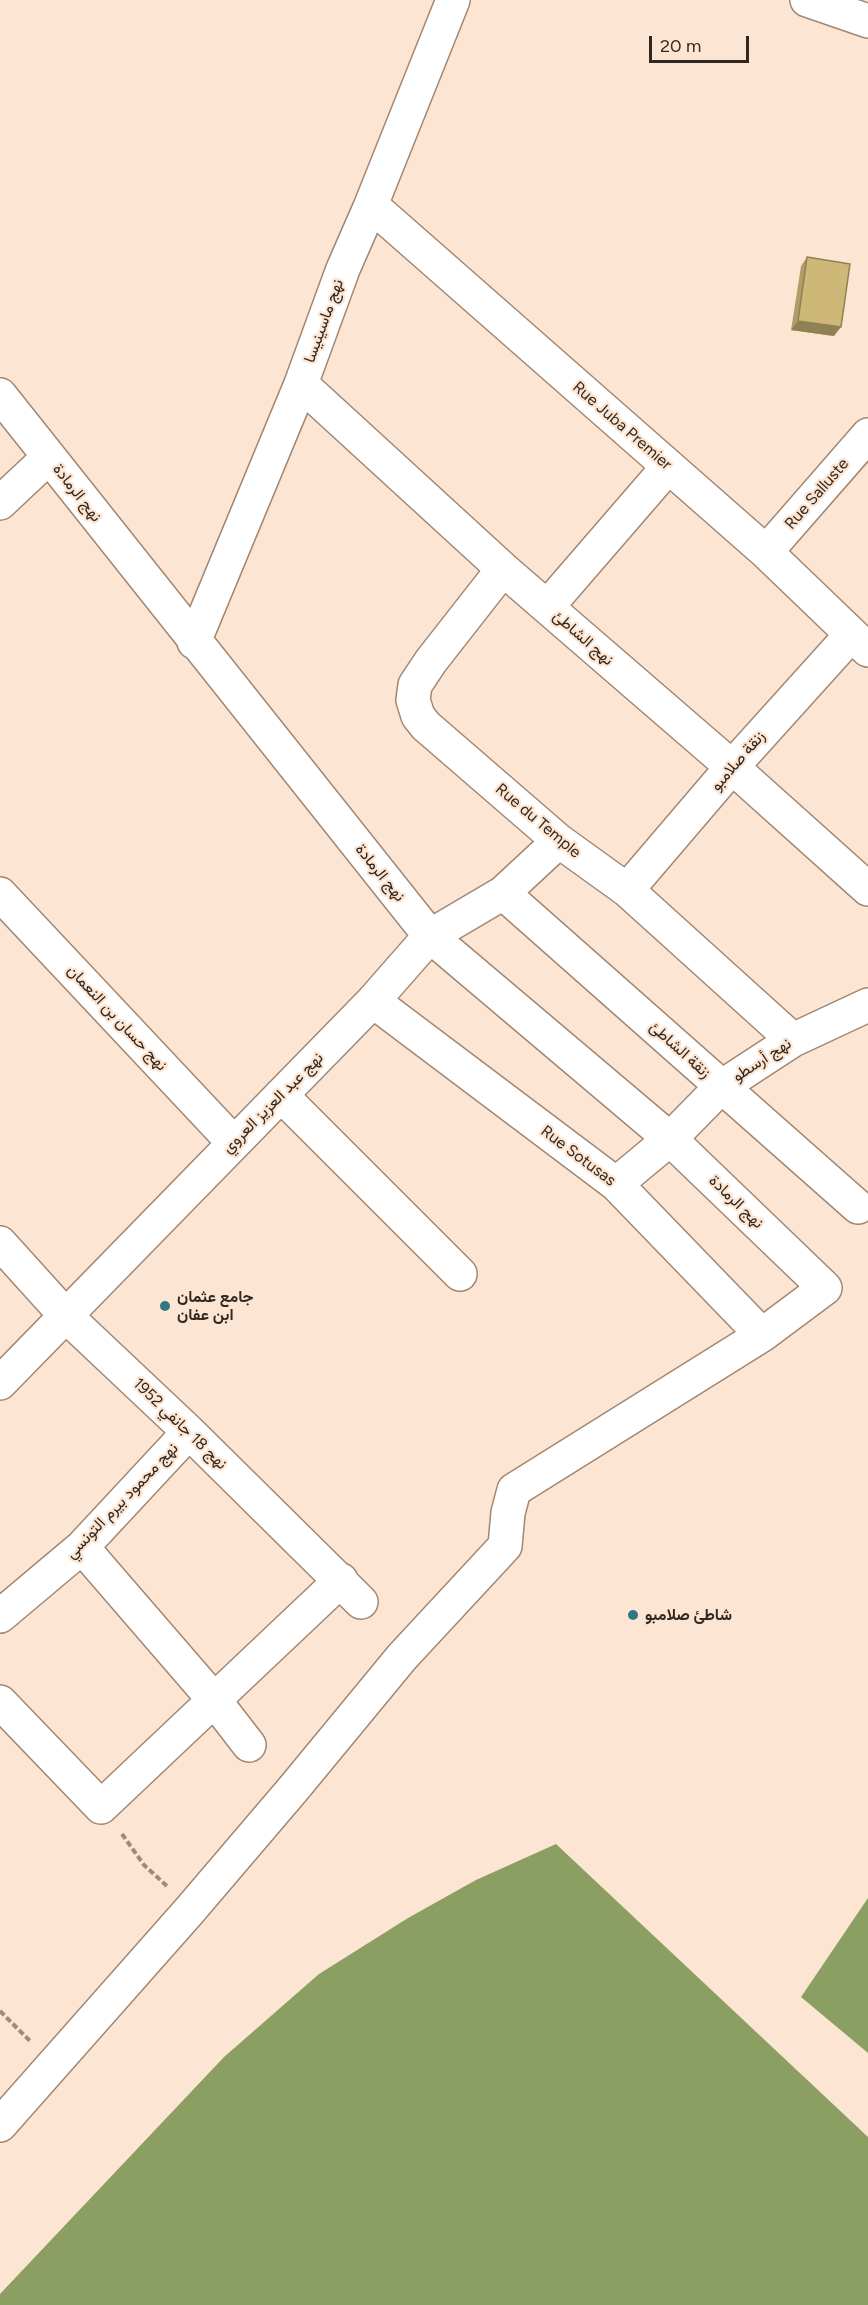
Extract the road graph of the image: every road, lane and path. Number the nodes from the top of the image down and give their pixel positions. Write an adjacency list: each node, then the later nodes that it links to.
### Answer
1 (453, 0): 4 (street, نهج ماسينيسا)
2 (807, 0): 3 (street)
3 (868, 21)
4 (371, 205): 5 (street, نهج ماسينيسا); 9 (street, Rue Juba Premier)
5 (301, 384): 12 (street, نهج الشاطئ); 14 (street, نهج ماسينيسا)
6 (0, 395): 8 (street, نهج الرمادة)
7 (868, 435): 11 (street, Rue Salluste)
8 (49, 457): 10 (street); 14 (street, نهج الرمادة)
9 (668, 467): 11 (street, Rue Juba Premier); 13 (street)
10 (0, 503)
11 (766, 552): 15 (street, Rue Juba Premier)
12 (503, 569): 13 (street, نهج الشاطئ); 17 (street, Rue du Temple)
13 (547, 607): 16 (street, نهج الشاطئ)
14 (194, 642): 22 (street, نهج الرمادة)
15 (860, 642): 16 (street, زنقة صلامبو)
16 (732, 767): 18 (street, نهج الشاطئ); 19 (street, زنقة صلامبو)
17 (559, 841): 19 (street, Rue du Temple); 20 (street, نهج عبد العزيز العروي)
18 (868, 889)
19 (627, 890): 25 (street, Rue du Temple)
20 (503, 893): 22 (street, نهج عبد العزيز العروي); 26 (street, زنقة الشاطئ)
21 (0, 894): 29 (street, نهج حسان بن النعمان)
22 (430, 936): 23 (street, نهج عبد العزيز العروي); 28 (street, نهج الرمادة)
23 (373, 1001): 27 (street, نهج عبد العزيز العروي); 30 (street, Rue Sotusas)
24 (865, 1010): 25 (street, نهج أرسطو)
25 (793, 1040): 26 (street, نهج أرسطو)
26 (721, 1087): 28 (street, نهج أرسطو); 31 (street, زنقة الشاطئ)
27 (280, 1095): 29 (street, نهج عبد العزيز العروي); 33 (street)
28 (670, 1139): 30 (street, نهج أرسطو); 35 (street, نهج الرمادة)
29 (233, 1142): 34 (street, نهج عبد العزيز العروي)
30 (616, 1184): 35 (street, Rue Sotusas)
31 (858, 1207)
32 (0, 1243): 34 (street, نهج 18 جانفي 1952)
33 (460, 1274)
34 (66, 1316): 36 (street, نهج عبد العزيز العروي); 37 (street, نهج 18 جانفي 1952)
35 (762, 1335): 44 (street)
36 (0, 1383)
37 (189, 1432): 38 (street, نهج محمود بيرم التونسي); 41 (street, نهج 18 جانفي 1952)
38 (82, 1547): 39 (street, نهج محمود بيرم التونسي); 41 (street)
39 (0, 1616)
40 (0, 1701): 43 (street)
41 (215, 1701): 42 (street); 43 (street)
42 (249, 1745)
43 (101, 1807): 44 (path)
44 (190, 1910): 46 (street)
45 (0, 2011): 46 (path)
46 (52, 2064): 47 (street)
47 (0, 2125)

